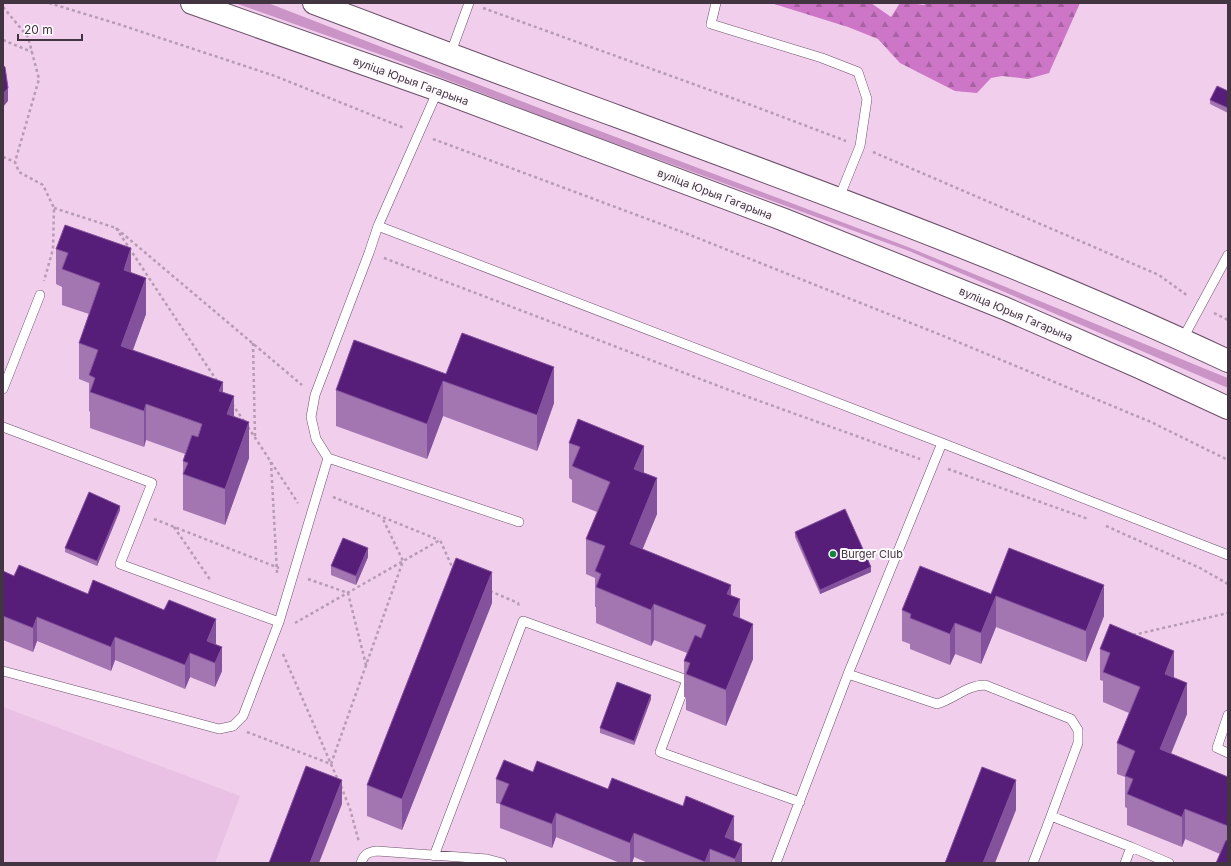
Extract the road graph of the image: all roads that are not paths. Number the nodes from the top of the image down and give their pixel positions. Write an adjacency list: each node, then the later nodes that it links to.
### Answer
1 (192, 3): 6 (main road, вуліца Юрыя Гагарына)
2 (469, 3): 5 (lane)
3 (716, 3): 7 (lane)
4 (317, 4): 5 (main road)
5 (450, 55): 7 (main road)
6 (438, 90): 8 (lane); 14 (main road, вуліца Юрыя Гагарына)
7 (839, 198): 11 (main road)
8 (378, 226): 16 (lane); 17 (lane)
9 (1228, 255): 11 (lane)
10 (40, 295): 13 (lane)
11 (1182, 340): 12 (main road)
12 (1228, 361)
13 (3, 389)
14 (1228, 408)
15 (3, 427): 20 (lane)
16 (942, 443): 19 (lane); 22 (lane)
17 (328, 458): 18 (lane); 20 (lane)
18 (519, 522)
19 (1228, 555)
20 (279, 622): 21 (lane)
21 (3, 671)
22 (848, 674): 25 (lane); 26 (lane)
23 (1228, 715): 24 (lane)
24 (1228, 753)
25 (800, 802): 28 (lane); 31 (lane)
26 (1051, 816): 27 (lane); 32 (lane)
27 (1131, 847): 33 (lane); 34 (lane)
28 (434, 856): 29 (lane); 30 (lane)
29 (362, 860)
30 (502, 863)
31 (776, 863)
32 (1033, 863)
33 (1125, 863)
34 (1169, 863)

